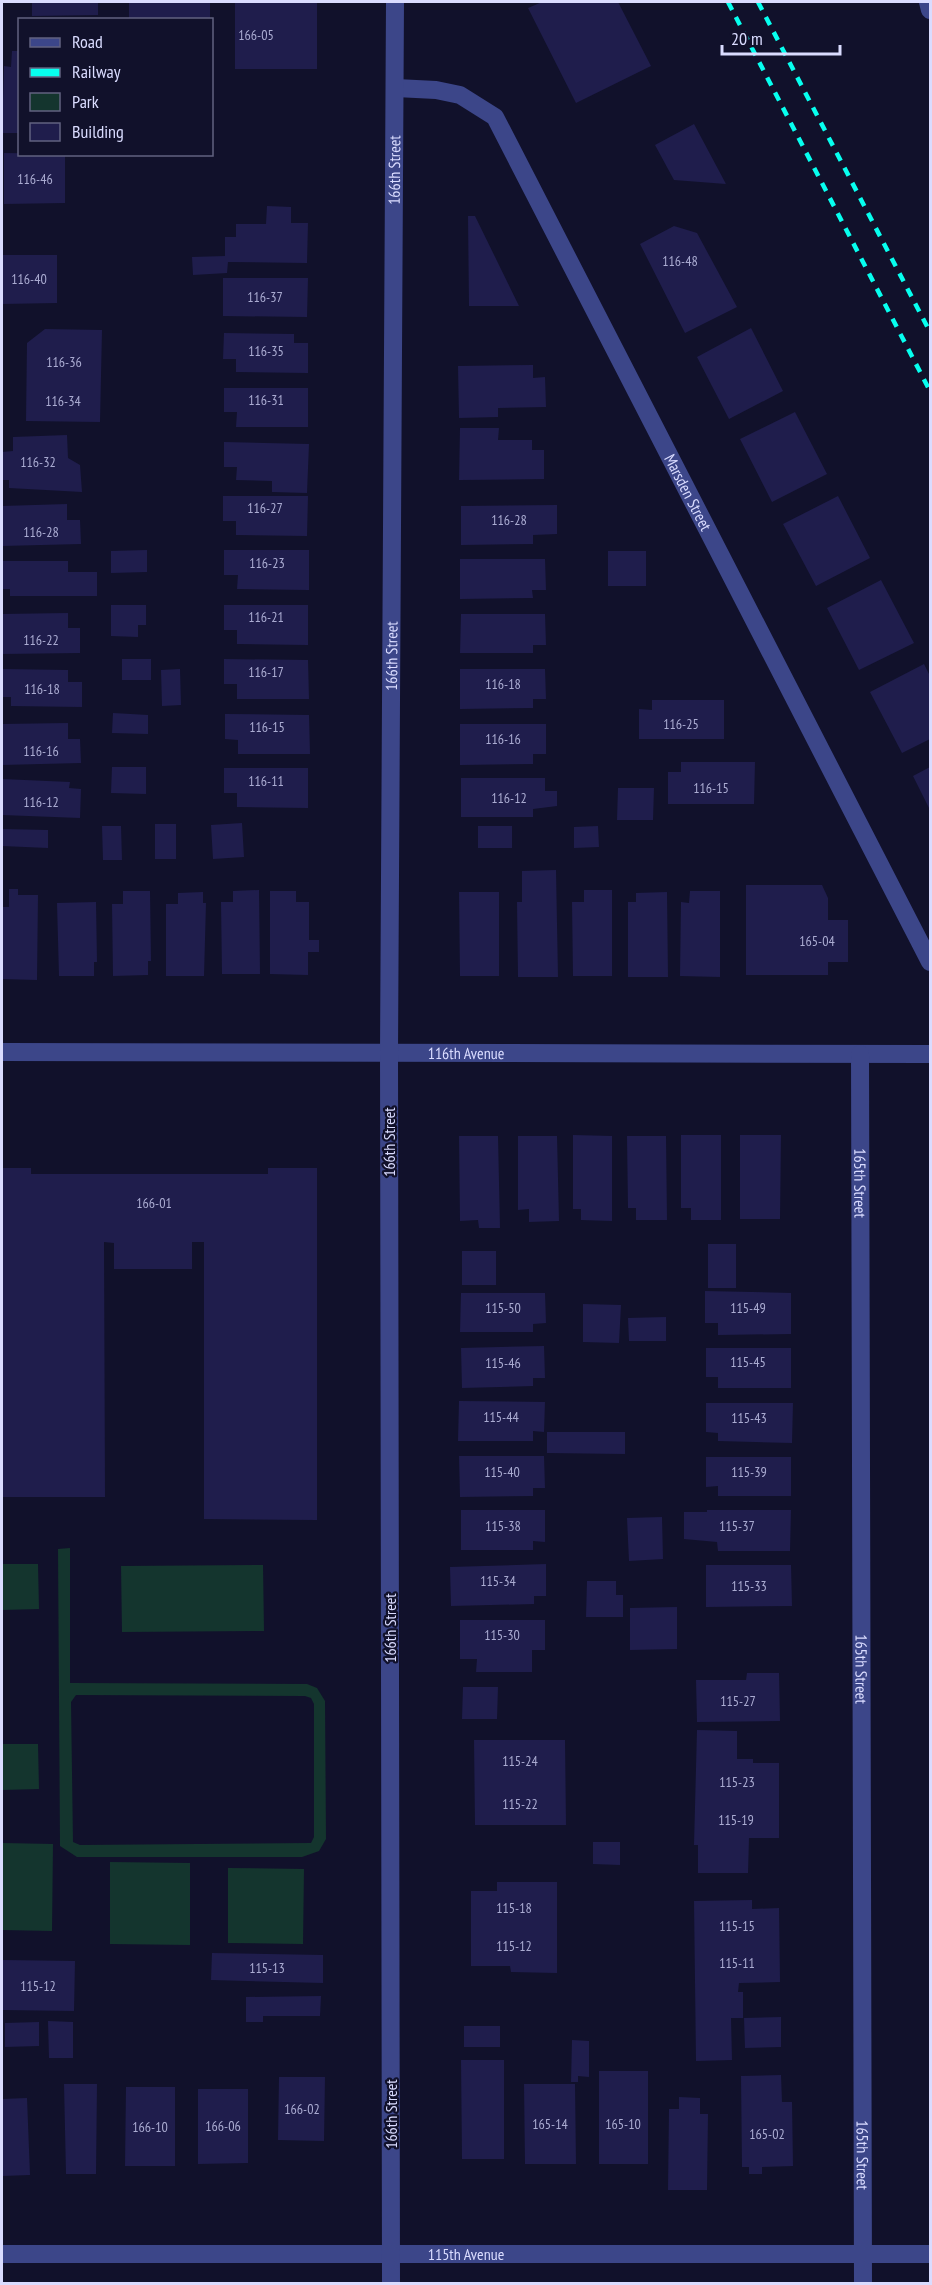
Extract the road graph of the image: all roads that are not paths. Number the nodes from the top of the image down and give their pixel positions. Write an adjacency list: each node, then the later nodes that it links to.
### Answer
1 (395, 2): 4 (street, 166th Street)
2 (928, 2): 3 (street)
3 (930, 10)
4 (396, 88): 5 (street, Marsden Street); 7 (street, 166th Street)
5 (930, 962)
6 (2, 1052): 7 (street, 116th Avenue)
7 (389, 1052): 8 (street, 116th Avenue); 11 (street, 166th Street)
8 (860, 1054): 9 (street, 116th Avenue); 12 (street, 165th Street)
9 (930, 1054)
10 (2, 2254): 11 (street, 115th Avenue)
11 (391, 2254): 12 (street, 115th Avenue); 14 (street, 166th Street)
12 (862, 2254): 13 (street, 115th Avenue); 15 (street, 165th Street)
13 (930, 2254)
14 (390, 2283)
15 (863, 2283)

